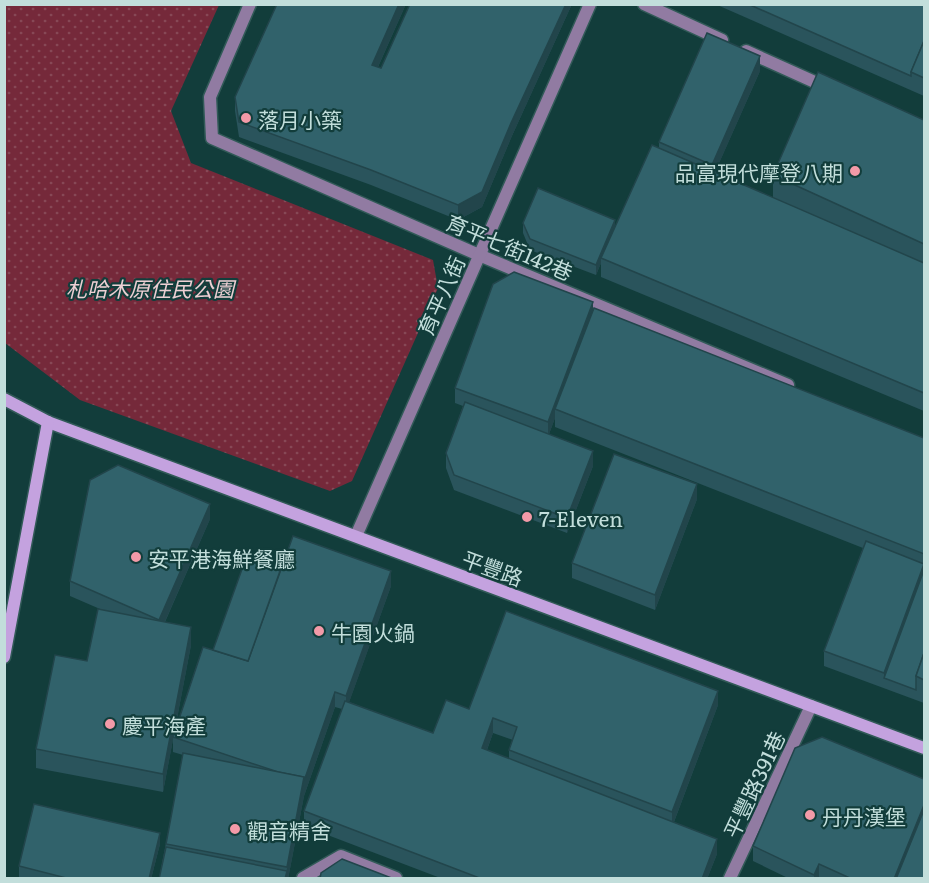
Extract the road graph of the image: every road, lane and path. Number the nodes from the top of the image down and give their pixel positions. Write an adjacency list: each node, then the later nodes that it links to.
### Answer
1 (250, 4): 5 (street, 育平七街142巷)
2 (590, 4): 5 (street, 育平八街)
3 (644, 4): 4 (street)
4 (838, 92)
5 (479, 255): 6 (street, 育平七街142巷); 9 (street, 育平八街)
6 (794, 387)
7 (4, 399): 8 (street, 平豐路)
8 (48, 422): 9 (street, 平豐路); 10 (street)
9 (356, 536): 11 (street, 平豐路)
10 (4, 657)
11 (811, 706): 12 (street, 平豐路); 15 (street, 平豐路391巷)
12 (924, 748)
13 (303, 879): 14 (street)
14 (396, 879)
15 (730, 879)

